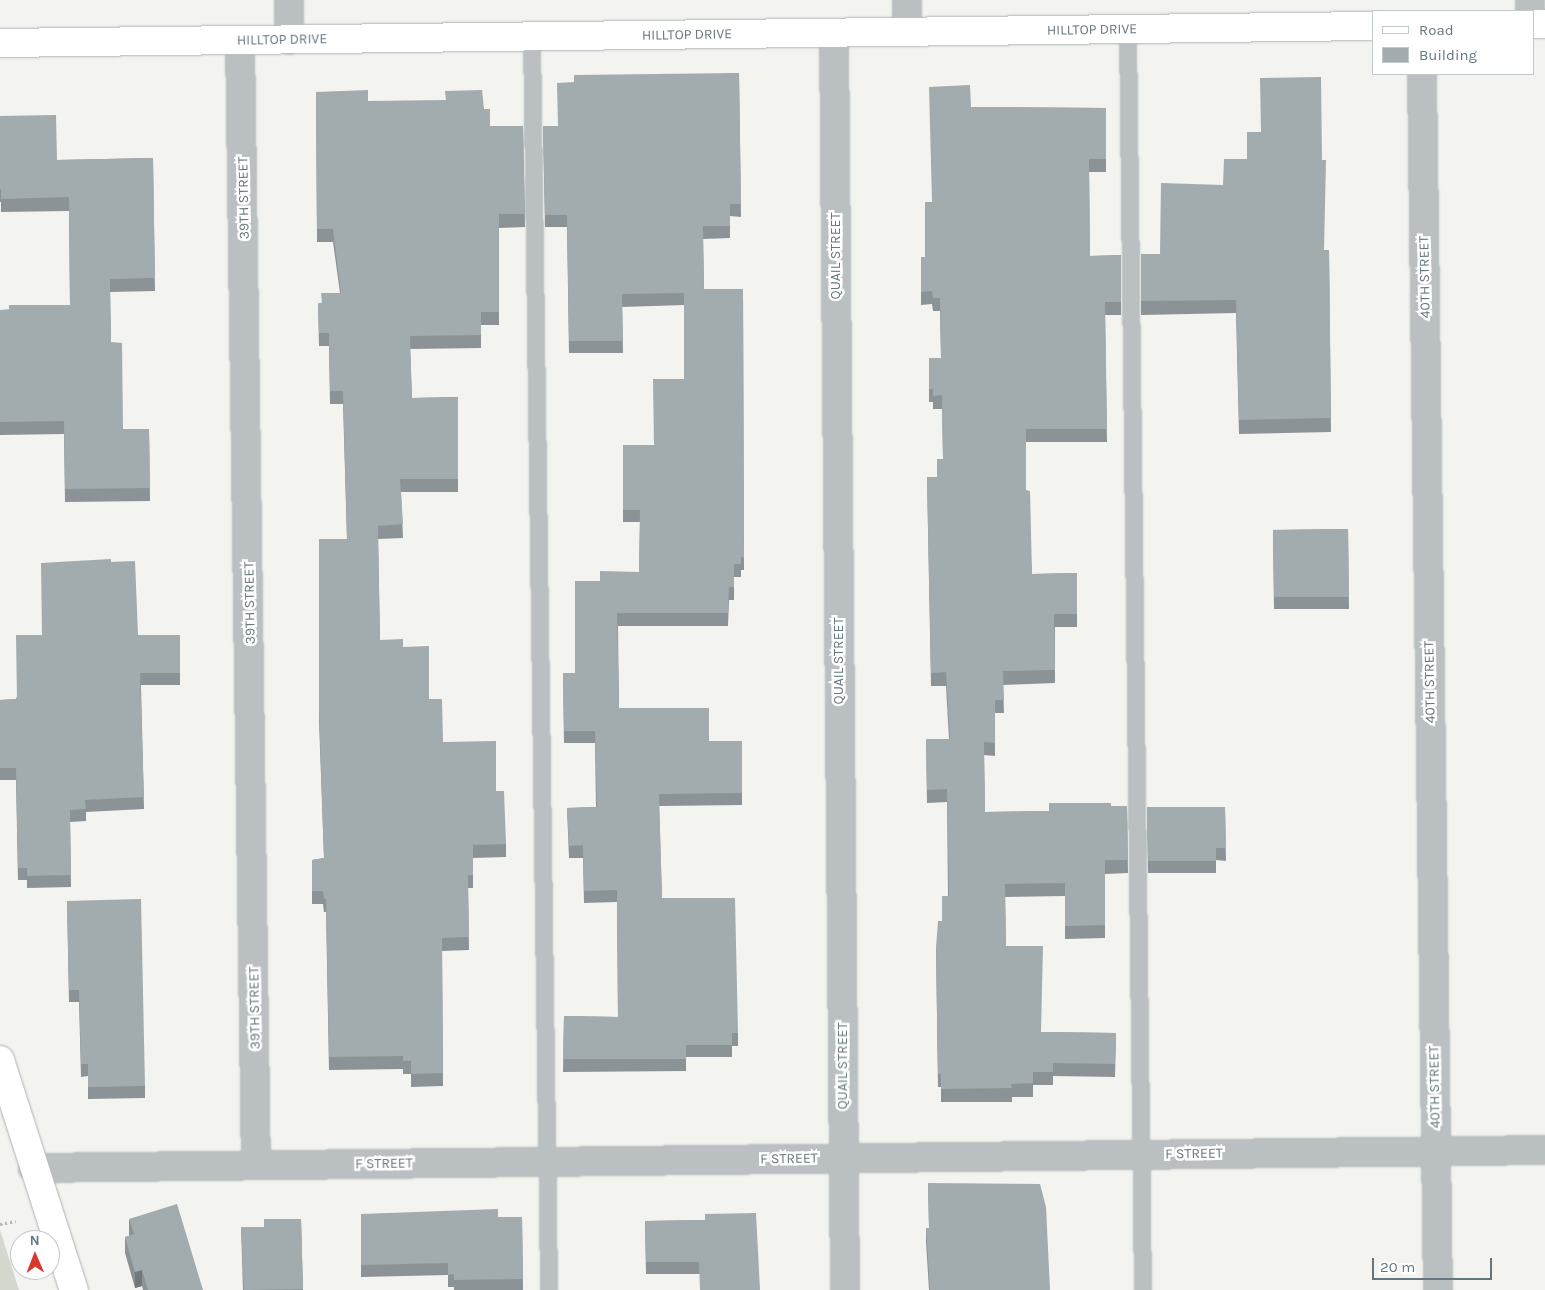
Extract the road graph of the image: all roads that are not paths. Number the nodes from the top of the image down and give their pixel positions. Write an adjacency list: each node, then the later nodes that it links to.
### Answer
1 (289, 0): 9 (street)
2 (908, 0): 6 (street)
3 (1372, 26): 4 (street, HILLTOP DRIVE)
4 (1128, 29): 6 (street, HILLTOP DRIVE); 15 (lane)
5 (834, 32): 6 (street, HILLTOP DRIVE); 7 (street, HILLTOP DRIVE); 16 (street, QUAIL STREET)
6 (908, 32)
7 (532, 36): 9 (street, HILLTOP DRIVE); 17 (lane)
8 (240, 40): 9 (street, HILLTOP DRIVE); 10 (street, HILLTOP DRIVE); 18 (street, 39TH STREET)
9 (289, 40)
10 (0, 43)
11 (1422, 75): 14 (street, 40TH STREET)
12 (0, 1060): 19 (street)
13 (1545, 1150): 14 (street, F STREET)
14 (1436, 1151): 15 (street, F STREET); 24 (street, 40TH STREET)
15 (1141, 1154): 16 (street, F STREET); 23 (lane)
16 (844, 1158): 17 (street, F STREET); 22 (street, QUAIL STREET)
17 (546, 1162): 18 (street, F STREET); 21 (lane)
18 (256, 1165): 19 (street, F STREET)
19 (33, 1168): 20 (street)
20 (74, 1290)
21 (549, 1290)
22 (845, 1290)
23 (1143, 1290)
24 (1438, 1290)

